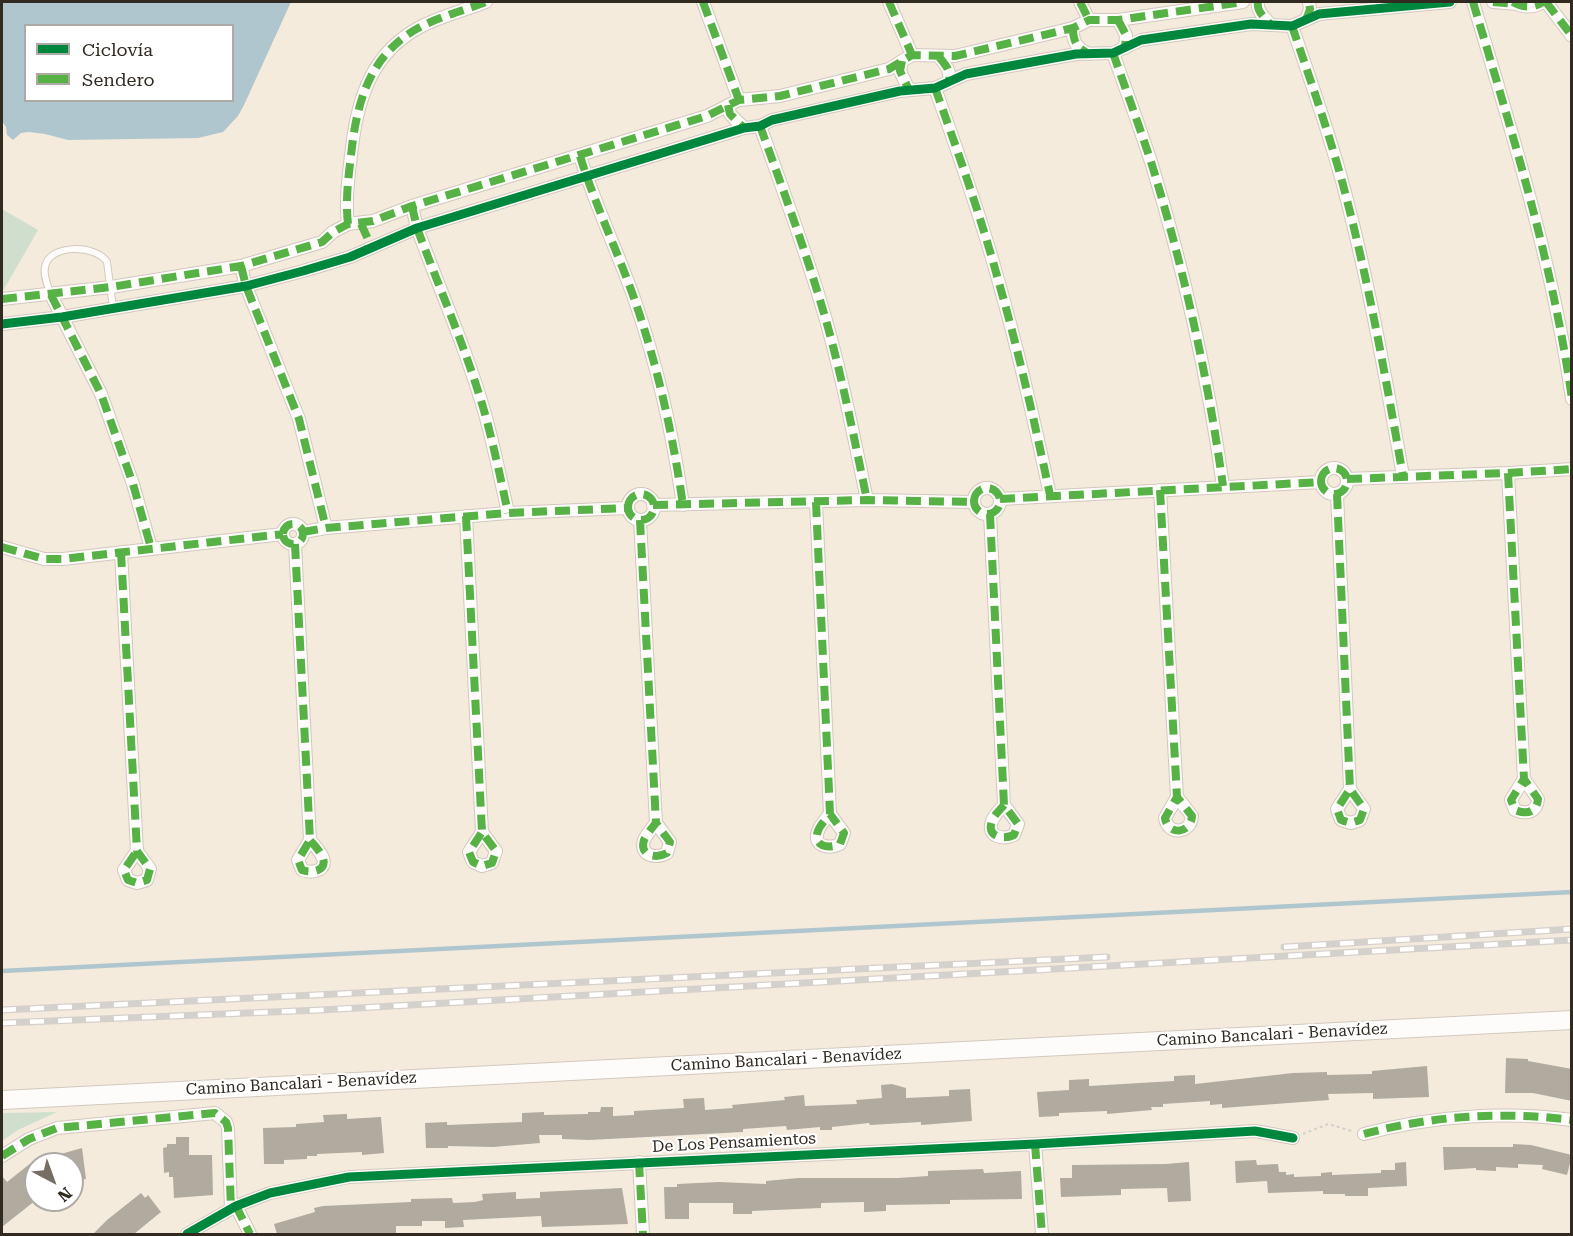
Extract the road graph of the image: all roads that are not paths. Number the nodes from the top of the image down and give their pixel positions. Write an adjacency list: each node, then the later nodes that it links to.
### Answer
1 (486, 2): 35 (street)
2 (703, 2): 28 (street)
3 (889, 2): 23 (street)
4 (1080, 2): 13 (street)
5 (1243, 2): 14 (street)
6 (1258, 2): 16 (street)
7 (1309, 2): 15 (street)
8 (1450, 2): 15 (street)
9 (1473, 2): 49 (street)
10 (1492, 2): 12 (street)
11 (1545, 2): 12 (street); 19 (street)
12 (1515, 3)
13 (1089, 20): 14 (street); 18 (street)
14 (1119, 20): 20 (street)
15 (1306, 20): 17 (street)
16 (1271, 25): 17 (street); 20 (street)
17 (1292, 26): 52 (street)
18 (1073, 28): 21 (street); 22 (street)
19 (1572, 36)
20 (1119, 50): 21 (street); 55 (street)
21 (1089, 54): 24 (street)
22 (939, 57): 23 (street); 24 (street)
23 (907, 58): 26 (street); 27 (street)
24 (949, 82): 25 (street)
25 (935, 88): 26 (street); 58 (street)
26 (909, 90): 29 (street)
27 (766, 98): 28 (street); 29 (street)
28 (733, 102): 31 (street); 32 (street)
29 (772, 120): 30 (street)
30 (760, 126): 31 (street); 60 (street)
31 (744, 128): 33 (street)
32 (580, 156): 33 (street); 34 (street)
33 (586, 175): 37 (street); 64 (street)
34 (412, 206): 36 (street); 37 (street)
35 (348, 224): 36 (street); 38 (street)
36 (361, 224): 39 (street)
37 (417, 228): 39 (street); 66 (street)
38 (322, 242): 40 (street); 41 (street)
39 (368, 248): 40 (street)
40 (331, 263): 42 (street)
41 (241, 266): 42 (street); 43 (street)
42 (246, 285): 46 (street); 70 (street)
43 (111, 287): 44 (street); 44 (lane); 46 (lane)
44 (51, 295): 45 (street); 47 (street)
45 (2, 299)
46 (113, 309): 47 (street)
47 (62, 317): 48 (street); 75 (street)
48 (2, 324)
49 (1572, 399)
50 (1572, 469): 51 (street)
51 (1508, 473): 52 (street); 77 (street)
52 (1403, 476): 53 (street)
53 (1347, 479): 54 (street); 57 (street)
54 (1321, 482): 55 (street); 57 (street)
55 (1223, 486): 56 (street)
56 (1160, 490): 58 (street); 79 (street)
57 (1337, 494): 78 (street)
58 (1050, 495): 59 (street)
59 (1000, 499): 62 (street); 67 (street)
60 (867, 500): 61 (street); 62 (street)
61 (816, 502): 64 (street); 81 (street)
62 (974, 502): 67 (street)
63 (653, 505): 64 (street); 65 (street); 69 (street)
64 (684, 505)
65 (627, 508): 66 (street); 69 (street)
66 (508, 513): 68 (street)
67 (990, 514): 80 (street)
68 (466, 516): 70 (street); 83 (street)
69 (640, 520): 82 (street)
70 (326, 528): 71 (street)
71 (303, 532): 72 (street); 73 (street)
72 (283, 534): 73 (street); 75 (street)
73 (296, 544): 84 (street)
74 (2, 547): 76 (street)
75 (151, 548): 76 (street)
76 (121, 552): 85 (street)
77 (1524, 779)
78 (1350, 789)
79 (1178, 797)
80 (1004, 804)
81 (830, 814)
82 (656, 823)
83 (482, 832)
84 (310, 840)
85 (137, 850)
86 (1572, 1020): 87 (main road, Camino Bancalari - Benavídez)
87 (2, 1100)
88 (1572, 1120): 89 (street)
89 (1364, 1134)
90 (1293, 1138): 91 (street, De Los Pensamientos)
91 (1035, 1144): 93 (street, De Los Pensamientos); 98 (street)
92 (2, 1156): 94 (street)
93 (639, 1162): 94 (street, De Los Pensamientos); 97 (street)
94 (234, 1208): 95 (street, De Los Pensamientos); 96 (street)
95 (187, 1234)
96 (250, 1234)
97 (643, 1234)
98 (1042, 1234)

